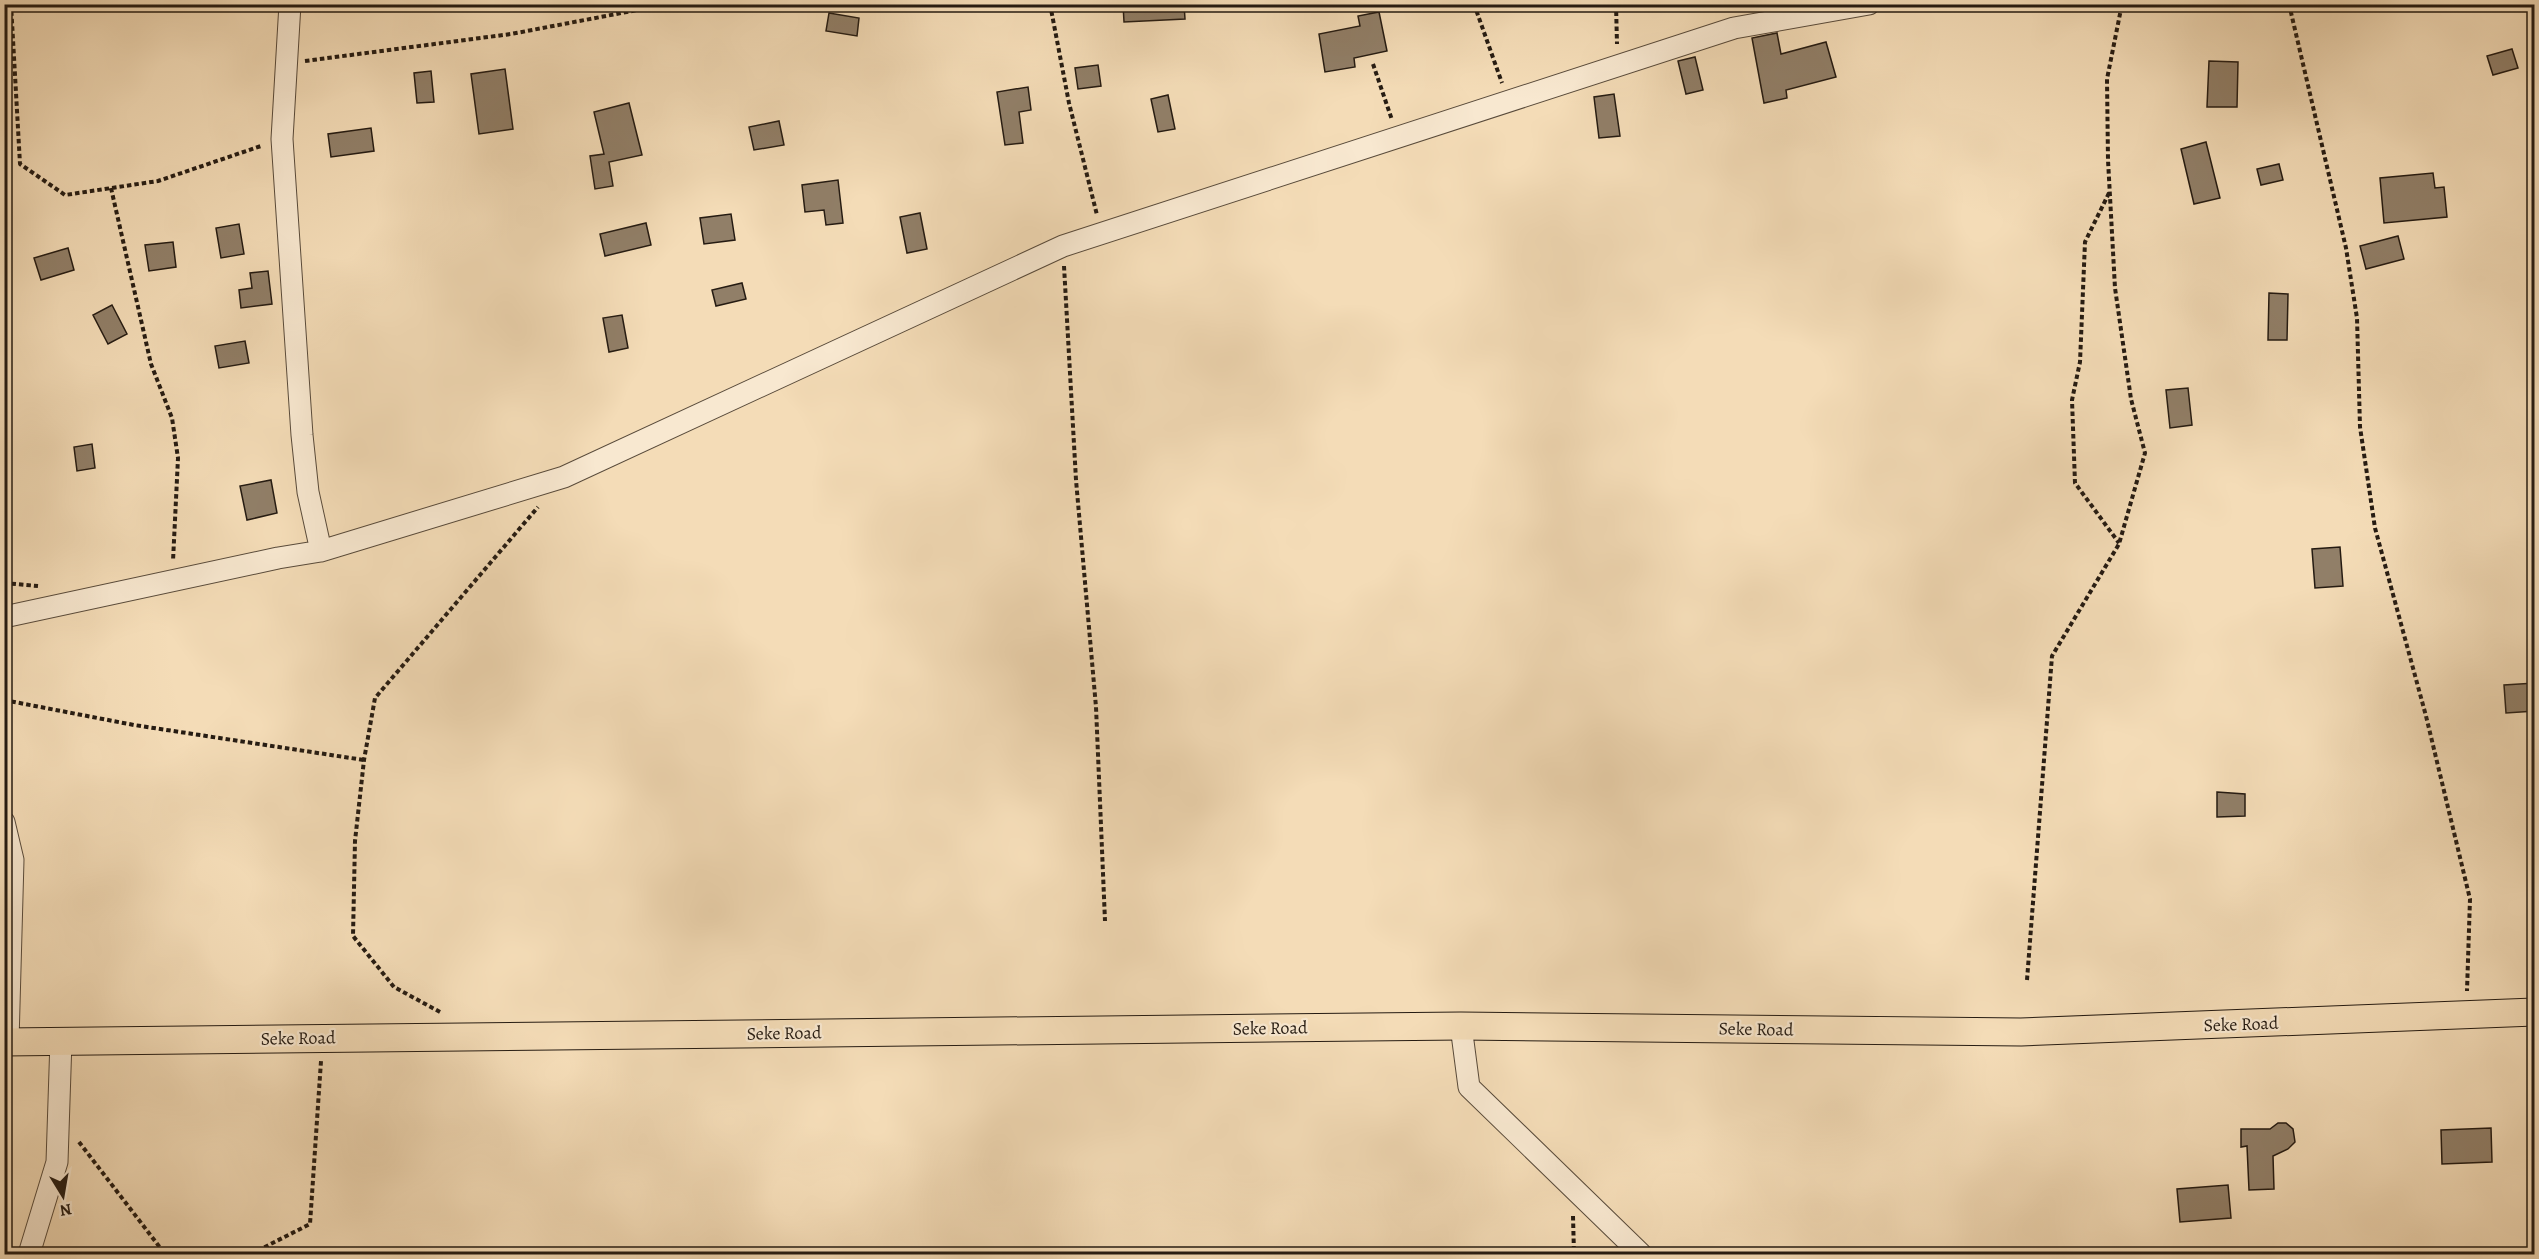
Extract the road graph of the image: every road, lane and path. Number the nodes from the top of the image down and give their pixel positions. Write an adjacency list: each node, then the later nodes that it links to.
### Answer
1 (11, 4): 16 (path)
2 (290, 4): 10 (street)
3 (669, 4): 10 (path)
4 (1050, 4): 18 (path)
5 (1474, 4): 13 (path)
6 (1616, 4): 12 (path)
7 (1869, 4): 12 (street)
8 (2122, 4): 17 (path)
9 (2289, 4): 32 (path)
10 (287, 63): 15 (street)
11 (1373, 64): 14 (path)
12 (1617, 66): 13 (street)
13 (1509, 101): 14 (street)
14 (1398, 137): 18 (street)
15 (282, 139): 16 (path); 22 (street)
16 (111, 188): 23 (path)
17 (2110, 192): 21 (path); 21 (path)
18 (1101, 233): 19 (street)
19 (1063, 246): 20 (street); 28 (path)
20 (564, 477): 22 (street); 26 (path)
21 (2120, 544): 29 (path)
22 (321, 551): 23 (street)
23 (172, 580): 24 (street)
24 (4, 617)
25 (4, 700): 26 (path)
26 (364, 760): 31 (path)
27 (4, 822): 36 (street)
28 (1105, 921)
29 (2027, 980)
30 (2535, 1012): 32 (main road, Seke Road)
31 (444, 1014)
32 (2466, 1016): 33 (main road, Seke Road)
33 (1461, 1026): 34 (main road, Seke Road); 41 (street)
34 (322, 1037): 35 (main road, Seke Road); 40 (path)
35 (61, 1040): 36 (main road, Seke Road); 37 (street)
36 (6, 1042)
37 (59, 1118): 38 (street); 39 (path)
38 (29, 1254)
39 (165, 1254)
40 (250, 1254)
41 (1641, 1254)

